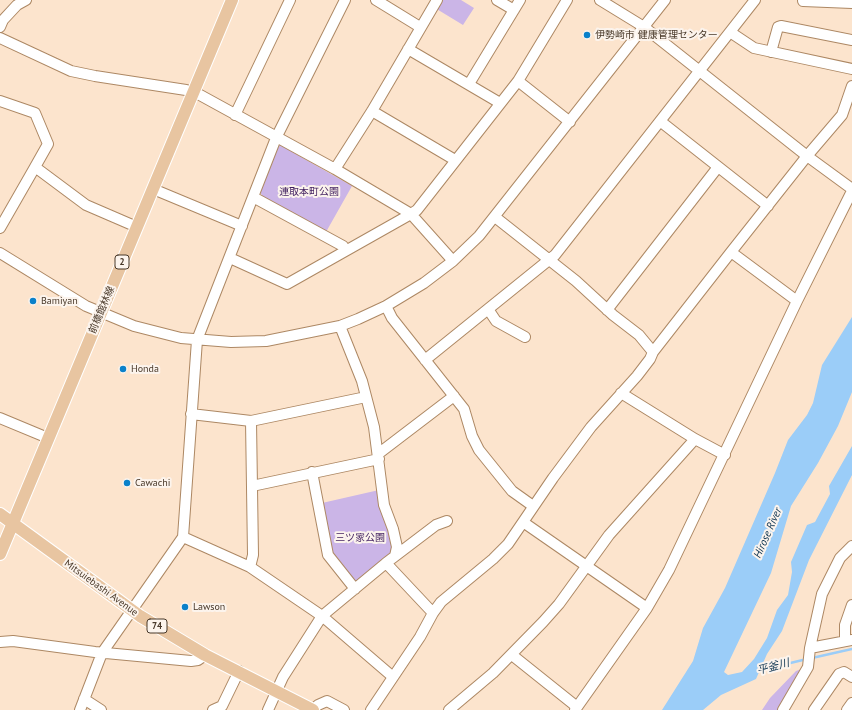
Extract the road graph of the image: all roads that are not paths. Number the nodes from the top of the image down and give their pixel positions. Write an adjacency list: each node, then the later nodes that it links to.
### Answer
1 (26, 0): 17 (street)
2 (232, 0): 30 (main road, 前橋館林線 / 2)
3 (290, 0): 34 (street)
4 (345, 0): 37 (street)
5 (376, 0): 14 (street)
6 (437, 0): 18 (street)
7 (497, 0): 16 (street)
8 (520, 0): 16 (street)
9 (567, 0): 27 (street)
10 (600, 0): 19 (street)
11 (665, 0): 19 (street)
12 (755, 0): 20 (street)
13 (803, 1): 15 (street)
14 (388, 3): 18 (street)
15 (852, 3)
16 (514, 10): 28 (street)
17 (0, 27)
18 (420, 27): 23 (street)
19 (644, 27): 26 (street); 35 (street)
20 (730, 32): 24 (street); 26 (street)
21 (0, 38): 30 (street)
22 (852, 40): 24 (street)
23 (408, 49): 28 (street); 33 (street)
24 (771, 52): 25 (street)
25 (852, 69)
26 (699, 70): 36 (street); 38 (street)
27 (518, 81): 32 (street); 35 (street)
28 (470, 84): 32 (street)
29 (852, 86): 38 (street)
30 (194, 92): 34 (street); 43 (main road, 前橋館林線 / 2)
31 (0, 101): 40 (street)
32 (500, 103): 39 (street)
33 (372, 111): 39 (street); 42 (street)
34 (235, 115): 37 (street)
35 (570, 122): 48 (street)
36 (660, 122): 41 (street); 56 (street)
37 (276, 138): 42 (street); 45 (street)
38 (807, 156): 44 (street); 46 (street)
39 (455, 160): 47 (street)
40 (35, 167): 49 (street); 51 (street)
41 (718, 167): 46 (street); 61 (street)
42 (335, 169): 47 (street)
43 (153, 189): 49 (main road, 前橋館林線 / 2); 50 (street)
44 (852, 190): 58 (street)
45 (253, 197): 50 (street); 52 (street)
46 (768, 206): 53 (street)
47 (411, 214): 52 (street); 57 (street)
48 (495, 217): 56 (street); 57 (street)
49 (137, 226): 62 (main road, 前橋館林線 / 2)
50 (242, 226): 55 (street)
51 (0, 228)
52 (346, 250): 55 (street)
53 (731, 252): 58 (street); 66 (street)
54 (0, 253): 62 (street)
55 (230, 258): 65 (street)
56 (550, 260): 60 (street); 61 (street)
57 (453, 261): 59 (street)
58 (797, 301): 76 (street)
59 (386, 306): 63 (street); 67 (street)
60 (488, 309): 64 (street); 67 (street)
61 (607, 310): 66 (street)
62 (101, 313): 65 (street); 74 (main road, 前橋館林線 / 2)
63 (340, 326): 65 (street); 70 (street)
64 (526, 337)
65 (197, 340): 71 (street)
66 (653, 352): 68 (street)
67 (425, 360): 69 (street)
68 (621, 392): 75 (street); 80 (street)
69 (454, 396): 77 (street); 80 (street)
70 (366, 397): 73 (street); 77 (street)
71 (191, 414): 73 (street); 85 (street)
72 (0, 418): 74 (street)
73 (251, 421): 79 (street)
74 (48, 438): 84 (main road, 前橋館林線 / 2)
75 (695, 439): 76 (street); 90 (street)
76 (725, 455): 94 (street)
77 (378, 457): 78 (street); 88 (street)
78 (312, 472): 79 (street); 92 (street)
79 (252, 486): 91 (street)
80 (533, 506): 83 (street)
81 (0, 514): 84 (main road, Mitsuiebashi Avenue / 74)
82 (447, 521): 88 (street)
83 (523, 522): 90 (street); 96 (street)
84 (13, 524): 87 (main road, 前橋館林線 / 2); 95 (main road, Mitsuiebashi Avenue / 74)
85 (183, 537): 91 (street); 95 (street)
86 (852, 546): 100 (street)
87 (0, 554)
88 (395, 556): 89 (street)
89 (386, 563): 92 (street); 96 (street)
90 (587, 566): 94 (street); 103 (street)
91 (250, 567): 97 (street)
92 (355, 589): 97 (street)
93 (852, 605): 98 (street)
94 (647, 608): 110 (street)
95 (131, 610): 101 (street); 102 (main road, Mitsuiebashi Avenue / 74)
96 (432, 613): 105 (street)
97 (322, 616): 105 (street); 107 (street)
98 (849, 640): 100 (street)
99 (0, 642): 101 (street)
100 (809, 651): 119 (street)
101 (102, 653): 102 (street); 108 (street)
102 (205, 655): 104 (main road, Mitsuiebashi Avenue / 74)
103 (512, 655): 110 (street); 118 (street)
104 (239, 671): 107 (main road, Mitsuiebashi Avenue / 74); 113 (street)
105 (393, 677): 117 (street)
106 (852, 677): 120 (street)
107 (276, 690): 114 (street); 115 (main road, Mitsuiebashi Avenue / 74)
108 (84, 699): 111 (street); 112 (street)
109 (852, 703): 121 (street)
110 (576, 708)
111 (80, 710)
112 (101, 710)
113 (213, 710)
114 (268, 710)
115 (312, 710): 116 (street)
116 (344, 710)
117 (371, 710)
118 (448, 710)
119 (783, 710)
120 (814, 710)
121 (848, 710)

